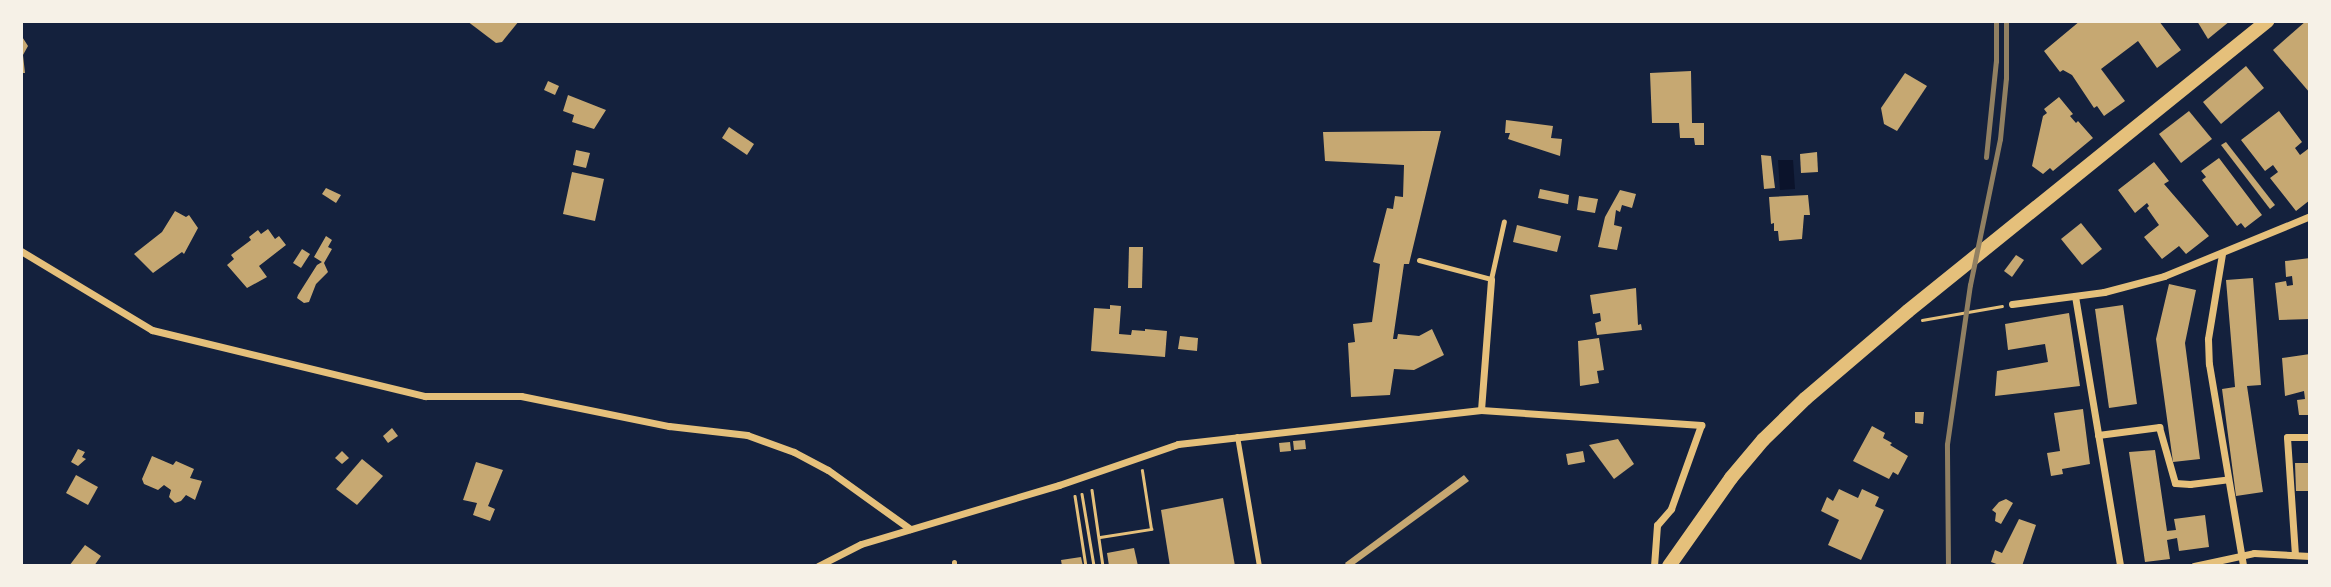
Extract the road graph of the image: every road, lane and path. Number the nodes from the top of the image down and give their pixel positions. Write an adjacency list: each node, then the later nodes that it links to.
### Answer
1 (2268, 21): 31 (main road)
2 (2310, 216): 5 (street)
3 (1504, 221): 7 (lane)
4 (21, 251): 20 (street)
5 (2222, 254): 8 (street); 16 (street)
6 (1419, 260): 7 (lane)
7 (1491, 279): 11 (street)
8 (2075, 296): 9 (street); 12 (street)
9 (2012, 304): 10 (path)
10 (1941, 316)
11 (1481, 410): 13 (street); 30 (street)
12 (2098, 435): 16 (street); 32 (street)
13 (1237, 436): 20 (street); 29 (lane)
14 (2310, 437): 22 (street)
15 (1142, 471): 21 (path)
16 (2228, 479): 23 (street)
17 (1092, 490): 21 (path)
18 (1082, 494): 27 (path)
19 (1075, 496): 26 (path)
20 (910, 529): 25 (street)
21 (1100, 537): 28 (path)
22 (2295, 555): 23 (street); 24 (street)
23 (2241, 556): 33 (street); 34 (street)
24 (2310, 556)
25 (818, 566)
26 (1086, 566)
27 (1094, 566)
28 (1103, 566)
29 (1259, 566)
30 (1654, 566)
31 (1669, 566)
32 (2119, 566)
33 (2194, 566)
34 (2243, 566)

